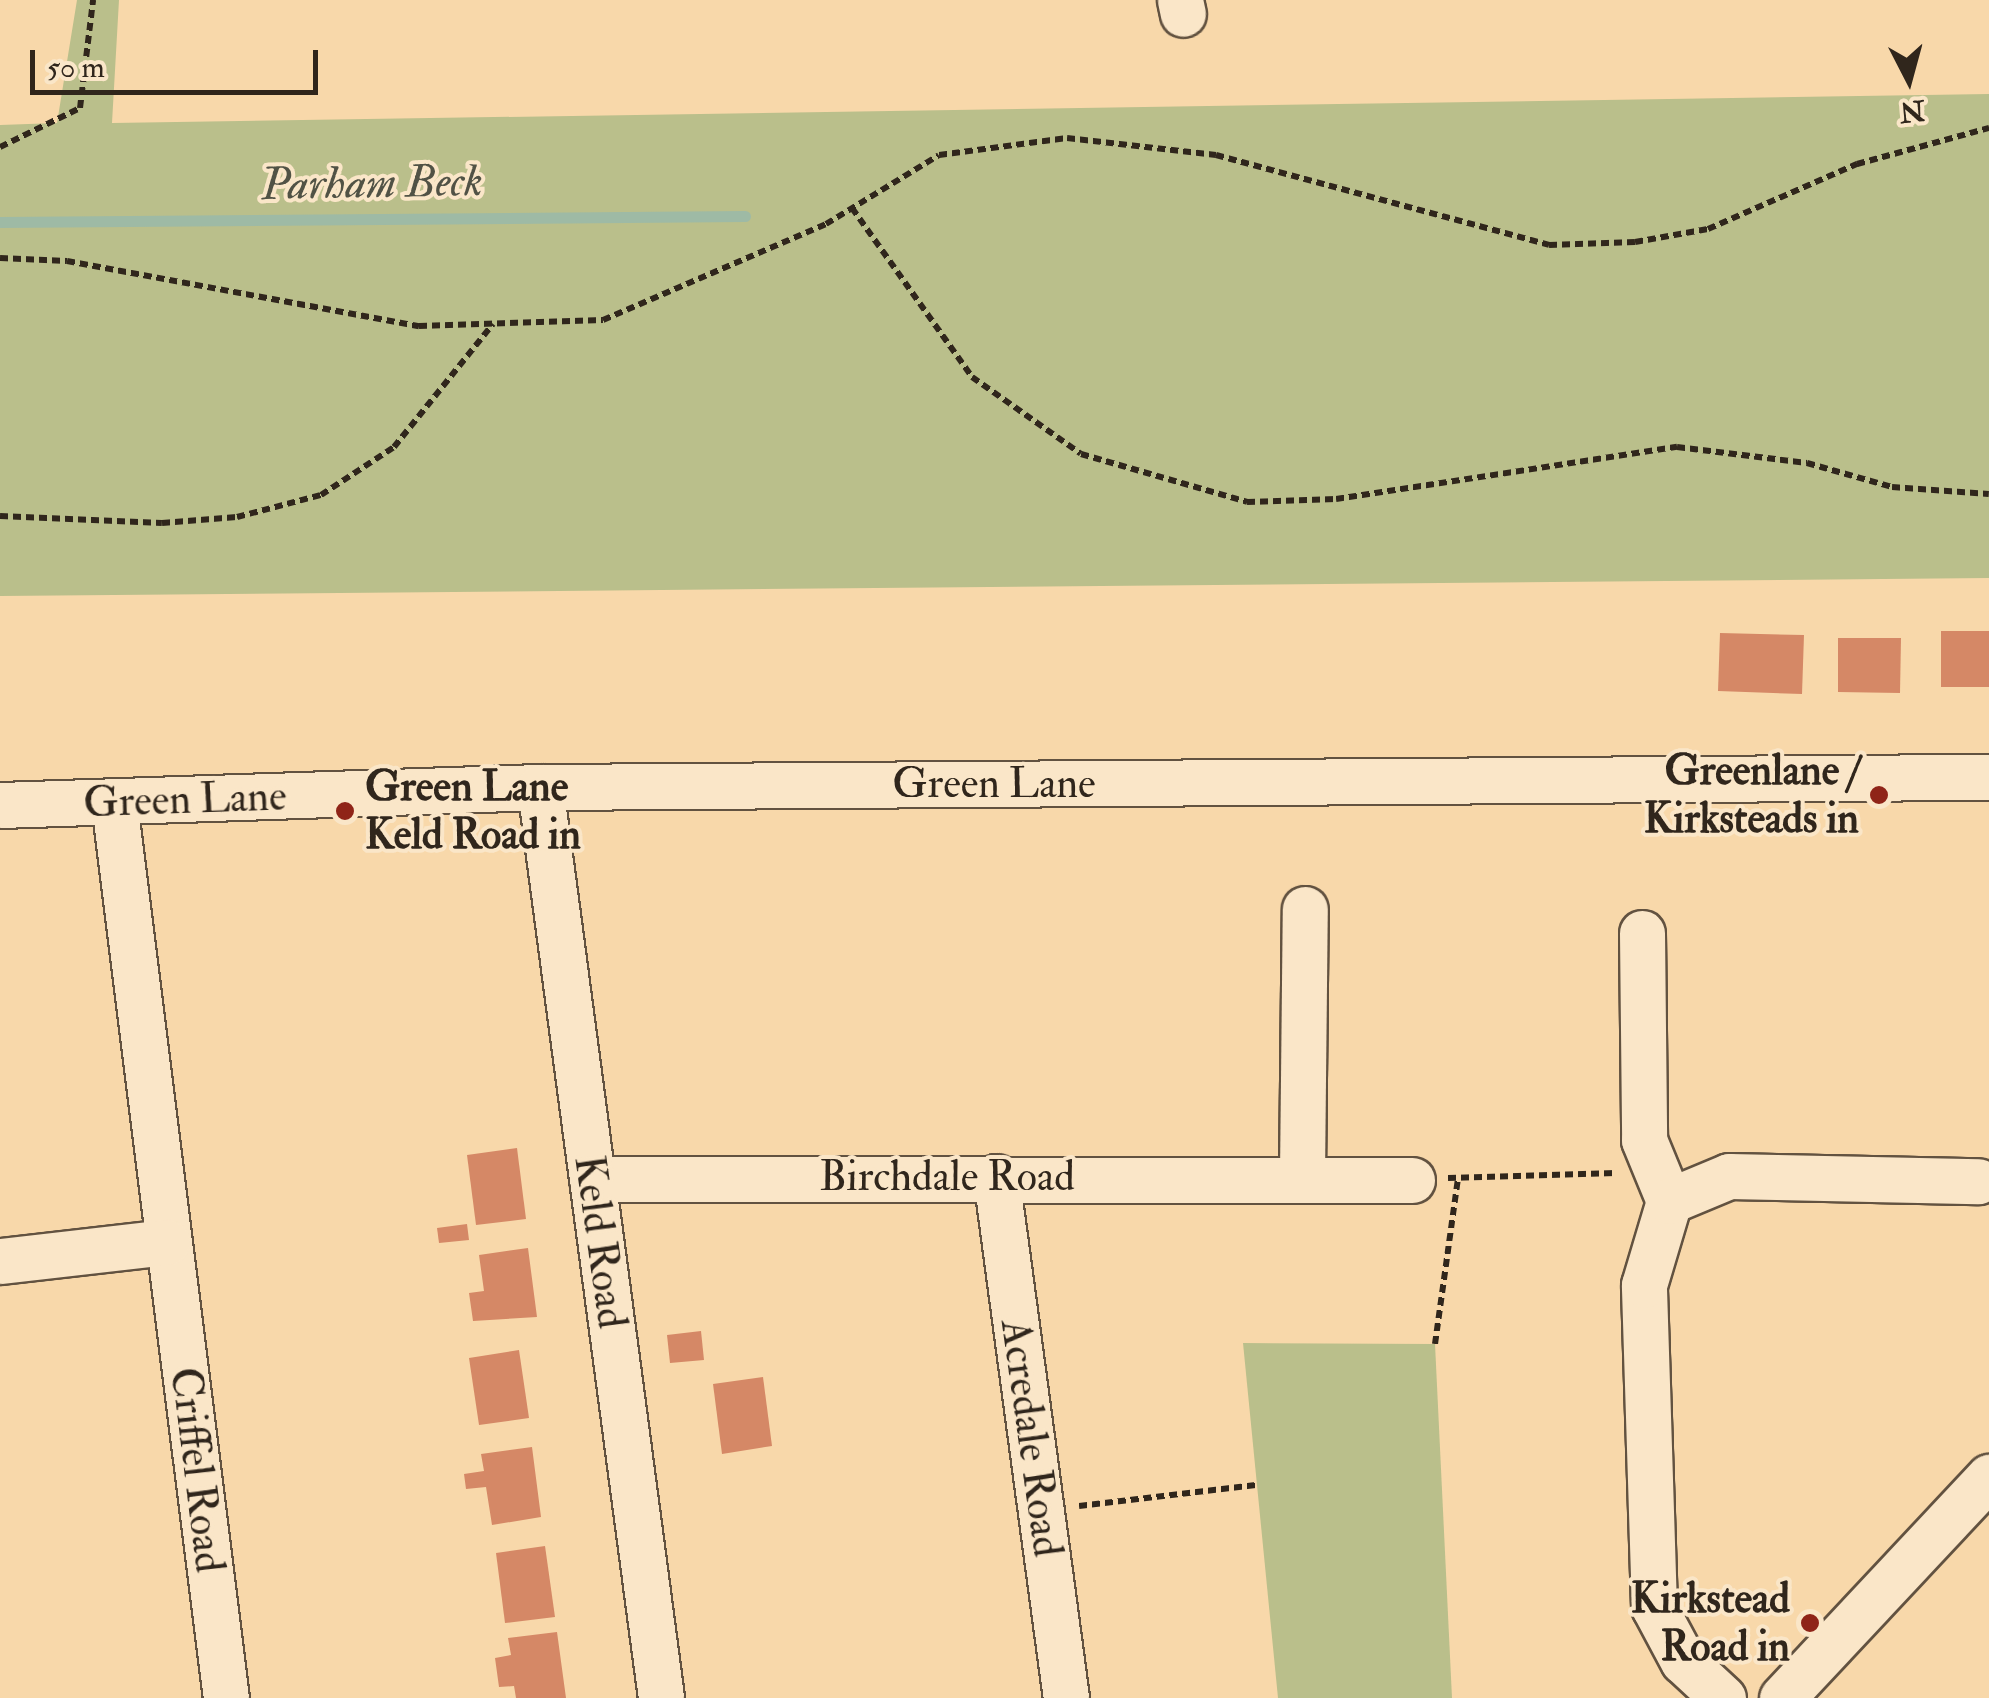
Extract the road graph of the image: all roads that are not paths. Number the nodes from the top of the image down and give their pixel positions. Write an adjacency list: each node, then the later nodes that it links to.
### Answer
1 (1989, 777): 2 (street, Green Lane)
2 (540, 787): 3 (street, Green Lane); 9 (street, Keld Road)
3 (114, 804): 4 (street, Green Lane); 13 (street, Criffel Road)
4 (0, 805)
5 (1304, 909): 7 (street)
6 (1642, 933): 12 (street)
7 (1302, 1175): 8 (street, Birchdale Road); 10 (street, Birchdale Road)
8 (996, 1177): 9 (street, Birchdale Road); 18 (street, Acredale Road)
9 (592, 1179): 17 (street, Keld Road)
10 (1412, 1180)
11 (1978, 1181): 12 (street)
12 (1663, 1186): 19 (street)
13 (167, 1242): 14 (street); 16 (street, Criffel Road)
14 (0, 1262)
15 (1989, 1477): 20 (street)
16 (226, 1698)
17 (661, 1698)
18 (1066, 1698)
19 (1723, 1698)
20 (1782, 1698)

